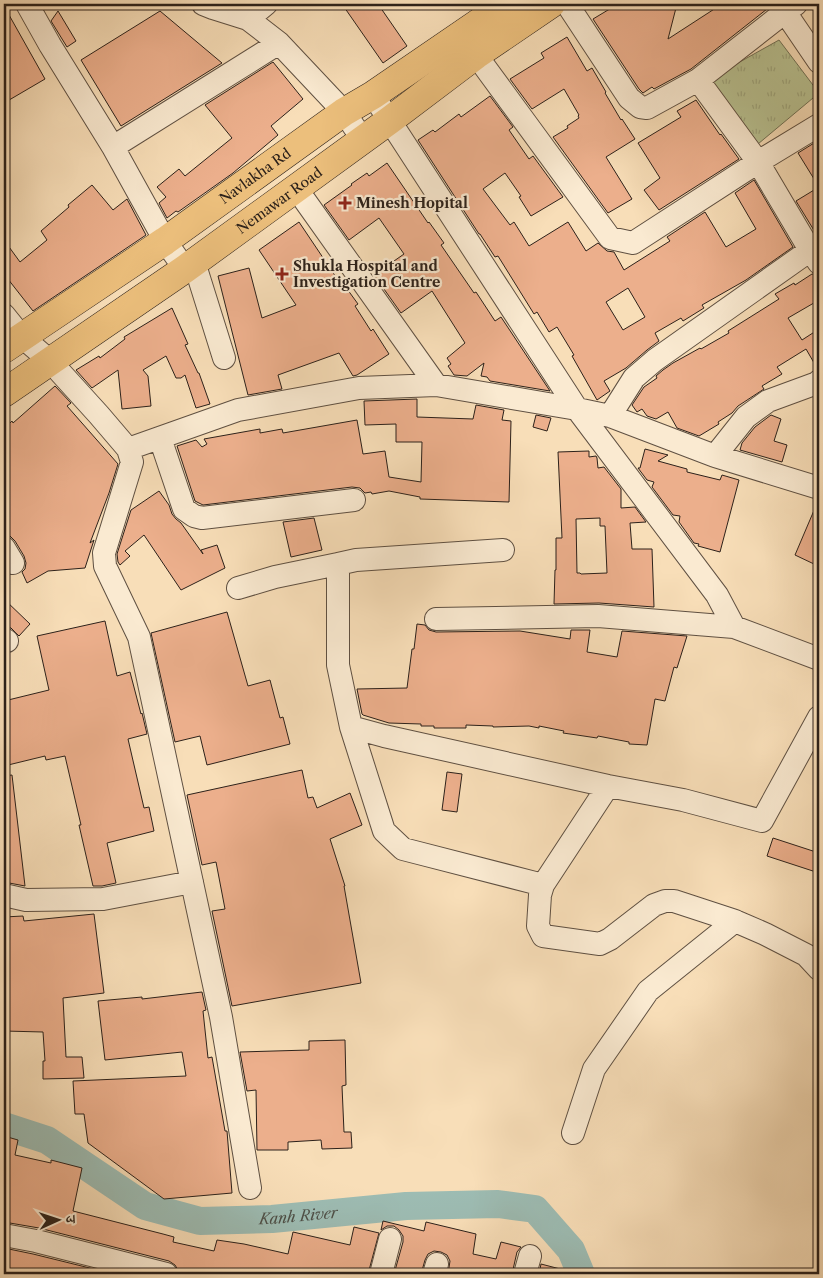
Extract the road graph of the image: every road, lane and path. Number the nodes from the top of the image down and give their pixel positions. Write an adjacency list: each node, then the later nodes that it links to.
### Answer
1 (27, 4): 18 (street)
2 (203, 4): 8 (street)
3 (266, 4): 8 (street)
4 (506, 4): 13 (main road, Navlakha Rd)
5 (551, 4): 10 (main road, Nemawar Road)
6 (567, 4): 12 (street)
7 (787, 6): 11 (street); 12 (street)
8 (248, 18): 9 (street)
9 (279, 43): 14 (street); 18 (street)
10 (476, 55): 15 (main road, Nemawar Road); 19 (street)
11 (819, 62)
12 (698, 80): 19 (street)
13 (374, 95): 14 (main road, Navlakha Rd); 15 (street)
14 (344, 112): 17 (street); 21 (main road, Navlakha Rd)
15 (390, 120): 17 (main road, Nemawar Road); 31 (street)
16 (819, 125): 19 (street)
17 (363, 140): 20 (main road, Nemawar Road)
18 (113, 147): 21 (street)
19 (758, 162): 22 (street)
20 (296, 188): 23 (main road, Nemawar Road); 29 (street)
21 (165, 240): 23 (street); 25 (main road, Navlakha Rd)
22 (816, 252): 32 (street)
23 (189, 265): 26 (street); 27 (main road, Nemawar Road)
24 (4, 315): 25 (street)
25 (13, 343): 27 (street)
26 (224, 358)
27 (50, 361): 30 (main road, Nemawar Road); 34 (street)
28 (819, 381): 35 (street)
29 (436, 385): 31 (street); 33 (street)
30 (4, 393)
31 (578, 409): 32 (street); 42 (street)
32 (610, 416): 35 (street)
33 (160, 438): 34 (street); 37 (street)
34 (128, 449): 47 (street)
35 (715, 456): 36 (street)
36 (819, 488)
37 (354, 500)
38 (503, 550): 39 (street)
39 (338, 564): 40 (street); 45 (street)
40 (238, 588)
41 (436, 619): 42 (street)
42 (734, 627): 43 (street)
43 (819, 660)
44 (819, 717): 46 (street)
45 (351, 727): 46 (street); 48 (street)
46 (608, 786): 48 (street)
47 (192, 882): 49 (street); 53 (street)
48 (543, 885): 50 (street)
49 (4, 895)
50 (735, 921): 51 (street); 52 (street)
51 (819, 969)
52 (573, 1133)
53 (250, 1188)
54 (4, 1235): 56 (street)
55 (390, 1239): 57 (street)
56 (166, 1274)
57 (381, 1274)

